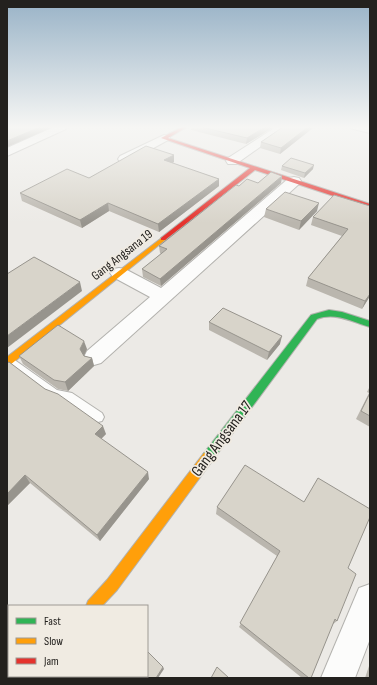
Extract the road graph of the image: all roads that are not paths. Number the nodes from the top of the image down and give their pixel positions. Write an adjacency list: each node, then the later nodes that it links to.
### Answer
1 (124, 159): 5 (street)
2 (226, 159): 4 (street)
3 (235, 159): 4 (street)
4 (232, 161): 6 (street)
5 (112, 165)
6 (254, 168): 7 (street); 9 (street, Gang Angsana 19)
7 (294, 181): 8 (street); 10 (street)
8 (370, 206)
9 (119, 274): 10 (street); 13 (street, Gang Angsana 19)
10 (163, 296): 12 (street)
11 (370, 324): 16 (street, Gang Angsana 17)
12 (94, 357)
13 (8, 361): 14 (lane)
14 (98, 417)
15 (370, 599): 17 (street)
16 (94, 605)
17 (338, 678)

